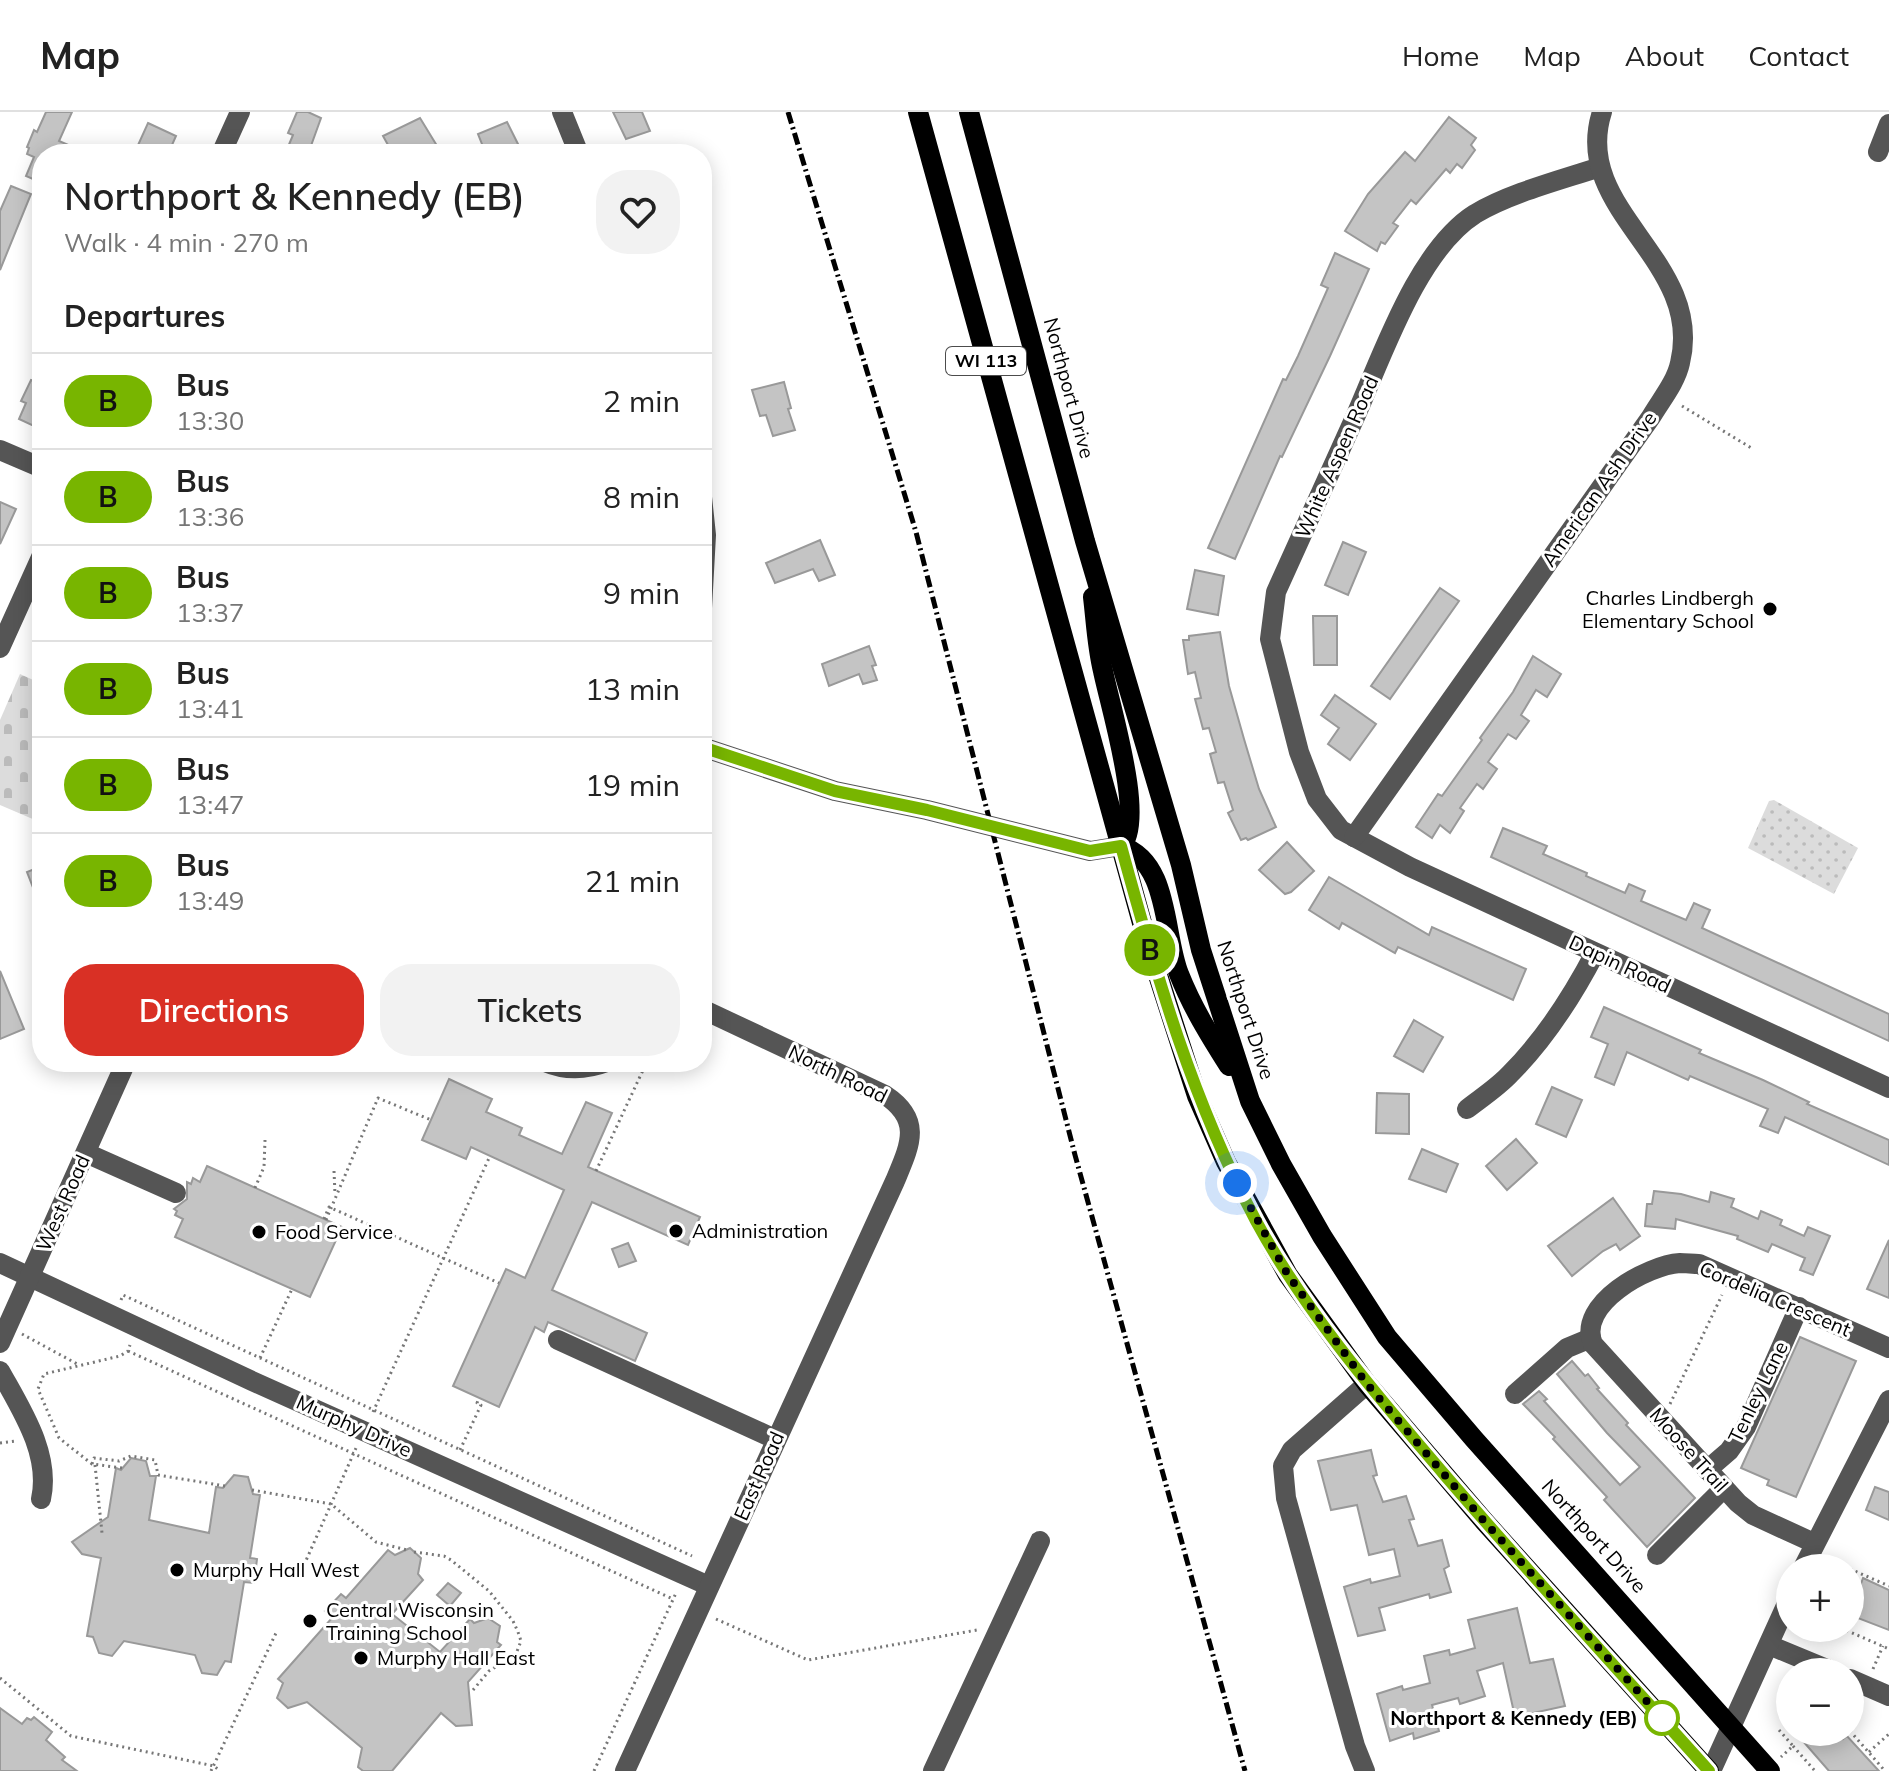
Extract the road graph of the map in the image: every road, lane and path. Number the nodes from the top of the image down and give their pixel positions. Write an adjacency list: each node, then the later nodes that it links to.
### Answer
1 (240, 112): 7 (street)
2 (562, 112): 8 (street)
3 (918, 112): 20 (main road, WI 113)
4 (969, 112): 15 (main road, Northport Drive / WI 113)
5 (1602, 112): 10 (street, American Ash Drive)
6 (1889, 124): 9 (street)
7 (226, 144)
8 (575, 144)
9 (1878, 152)
10 (1600, 167): 19 (street, American Ash Drive); 19 (street, White Aspen Road)
11 (1682, 406): 12 (path)
12 (1753, 449)
13 (0, 450): 14 (street)
14 (32, 464)
15 (1085, 541): 20 (main road); 26 (main road, Northport Drive / WI 113)
16 (32, 577): 17 (street)
17 (0, 648)
18 (712, 750): 20 (street)
19 (1354, 837): 21 (street, Dapin Road)
20 (1121, 846): 26 (main road); 53 (main road, WI 113)
21 (1595, 953): 25 (street, Dapin Road); 27 (street)
22 (712, 1014): 34 (street, North Road)
23 (122, 1072): 30 (street, West Road)
24 (642, 1072): 33 (path)
25 (1889, 1088)
26 (1250, 1101): 99 (main road, Northport Drive / WI 113)
27 (1467, 1109)
28 (431, 1120): 37 (path)
29 (265, 1140): 35 (path)
30 (86, 1153): 36 (street); 39 (street, West Road)
31 (490, 1156): 58 (path)
32 (334, 1171): 37 (path)
33 (596, 1171)
34 (895, 1181): 61 (street, East Road)
35 (255, 1188)
36 (176, 1193)
37 (335, 1198): 40 (path)
38 (0, 1263): 39 (street, Murphy Drive)
39 (30, 1276): 44 (street, Murphy Drive); 46 (street, West Road)
40 (499, 1283)
41 (292, 1289): 50 (path)
42 (1723, 1293): 57 (path)
43 (1799, 1307): 45 (street, Cordelia Crescent); 48 (street, Cordelia Crescent); 66 (street, Tenley Lane)
44 (126, 1321): 49 (path); 50 (path); 59 (street, Murphy Drive)
45 (1591, 1333): 54 (street); 66 (street, Moose Trail)
46 (4, 1335): 51 (path)
47 (558, 1340): 61 (street)
48 (1889, 1348)
49 (128, 1351): 51 (path); 63 (path)
50 (260, 1358): 58 (path)
51 (79, 1365): 64 (path)
52 (0, 1371): 70 (street)
53 (1367, 1384): 110 (street); 111 (main road, WI 113)
54 (1515, 1394)
55 (479, 1398): 62 (path)
56 (1889, 1400): 60 (street)
57 (1670, 1404)
58 (373, 1411): 59 (path); 62 (path)
59 (364, 1431): 63 (path); 80 (street, Murphy Drive)
60 (1881, 1432): 74 (street)
61 (775, 1439): 82 (street, East Road)
62 (460, 1450): 82 (path)
63 (354, 1454): 71 (path); 84 (path)
64 (94, 1464): 65 (path); 67 (path); 72 (path)
65 (122, 1468)
66 (1707, 1470): 68 (street, Moose Trail)
67 (225, 1486)
68 (1723, 1489): 74 (street, Moose Trail); 78 (street)
69 (252, 1490): 71 (path)
70 (41, 1499)
71 (331, 1504): 75 (path); 79 (path)
72 (102, 1533)
73 (1040, 1541): 86 (street)
74 (1814, 1543): 77 (street)
75 (407, 1550)
76 (414, 1552): 97 (path)
77 (1809, 1554)
78 (1657, 1555)
79 (304, 1565)
80 (684, 1575): 82 (street, Murphy Drive); 84 (path)
81 (1864, 1576): 83 (path)
82 (714, 1577): 85 (street, East Road)
83 (1889, 1586)
84 (673, 1599): 107 (path)
85 (698, 1611): 86 (path); 108 (street, East Road)
86 (1001, 1625): 109 (street)
87 (1776, 1629): 90 (street)
88 (276, 1633): 105 (path)
89 (1864, 1638): 91 (path)
90 (1769, 1645): 93 (street); 99 (street)
91 (1883, 1646): 92 (path); 94 (path)
92 (1889, 1649)
93 (1800, 1658)
94 (1864, 1673)
95 (0, 1678): 105 (path)
96 (1864, 1685): 98 (street)
97 (473, 1690)
98 (1889, 1696)
99 (1731, 1727): 104 (main road, Northport Drive / WI 113); 111 (street)
100 (1889, 1734): 103 (path)
101 (1793, 1746): 104 (path); 112 (path)
102 (1864, 1746): 103 (path)
103 (1869, 1752): 113 (path)
104 (1774, 1766)
105 (213, 1768): 106 (path)
106 (220, 1771)
107 (594, 1771)
108 (625, 1771)
109 (933, 1771)
110 (1365, 1771)
111 (1710, 1771)
112 (1815, 1771)
113 (1885, 1771)

